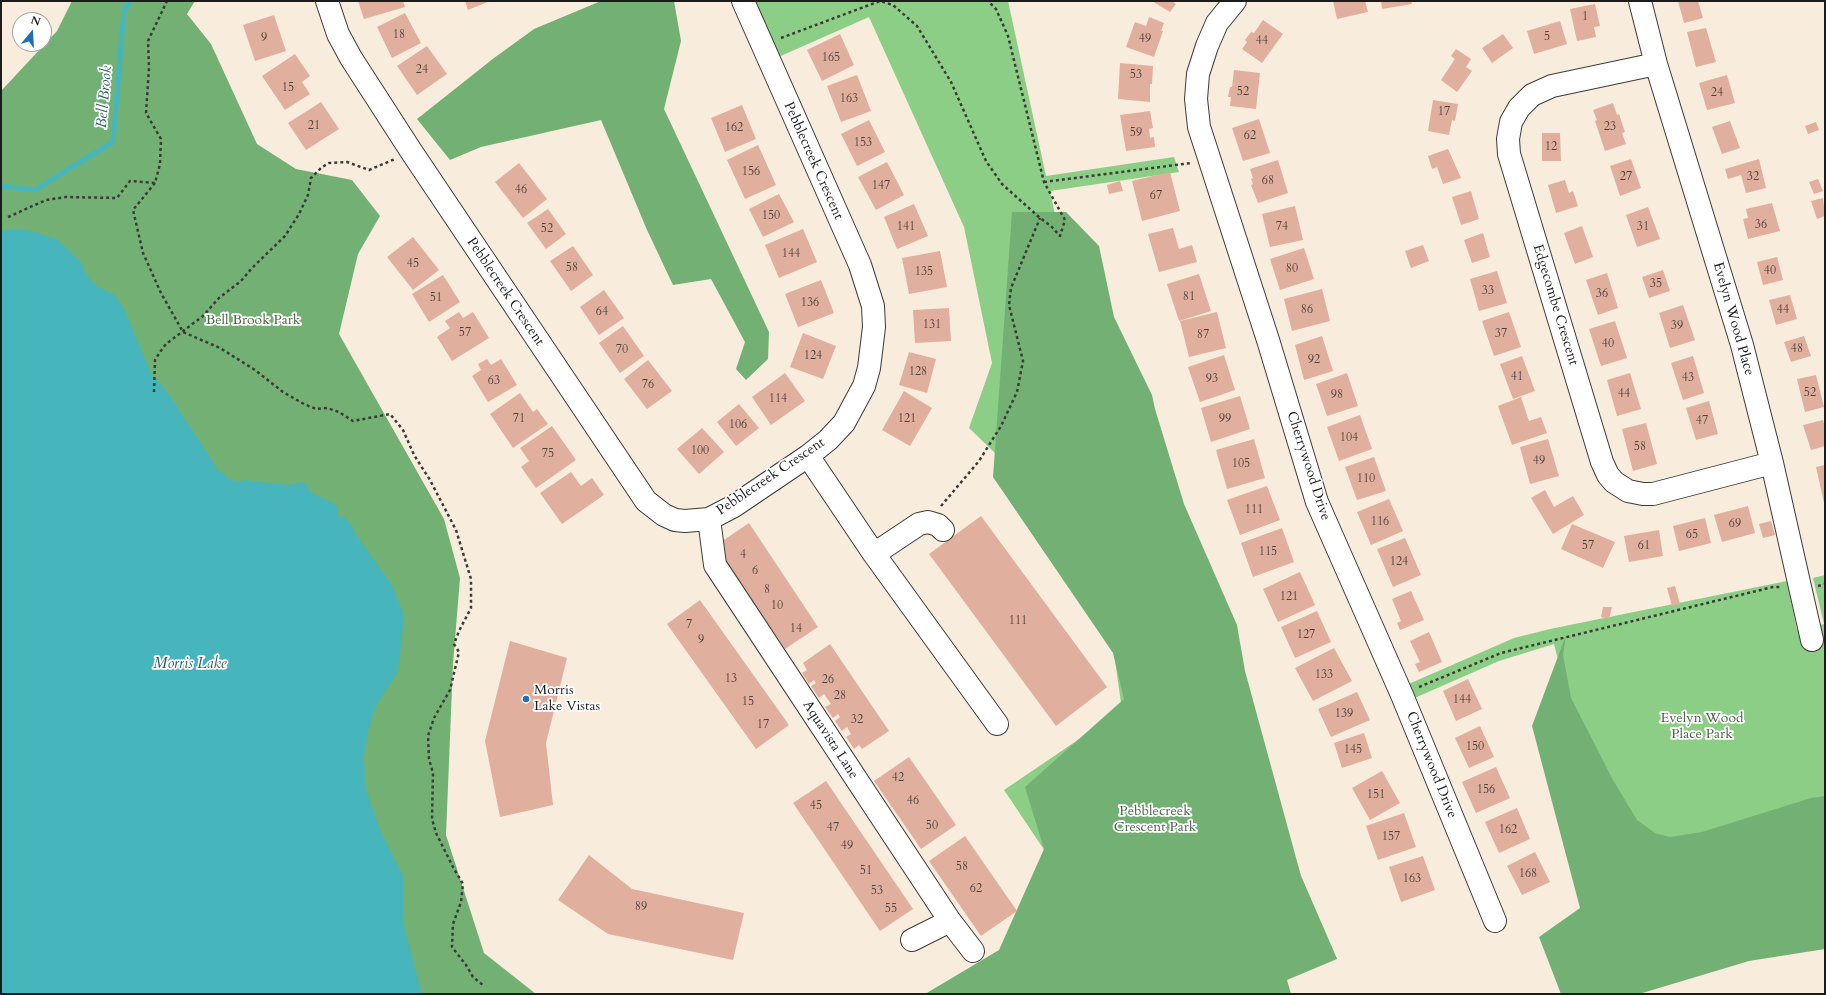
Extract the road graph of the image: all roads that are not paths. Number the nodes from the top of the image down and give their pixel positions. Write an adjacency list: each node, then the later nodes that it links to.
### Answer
1 (327, 1): 8 (street, Pebblecreek Crescent)
2 (743, 1): 6 (street, Pebblecreek Crescent)
3 (1235, 1): 14 (street, Cherrywood Drive)
4 (1640, 1): 5 (street, Evelyn Wood Place)
5 (1656, 64): 7 (street, Evelyn Wood Place); 7 (street, Edgecombe Crescent)
6 (808, 456): 8 (street, Pebblecreek Crescent); 10 (street)
7 (1772, 463): 11 (street, Evelyn Wood Place)
8 (709, 519): 13 (street, Aquavista Lane)
9 (936, 526): 10 (street)
10 (874, 554): 12 (street)
11 (1812, 640)
12 (997, 724)
13 (950, 921): 15 (street); 16 (street, Aquavista Lane)
14 (1495, 921)
15 (912, 940)
16 (973, 951)

